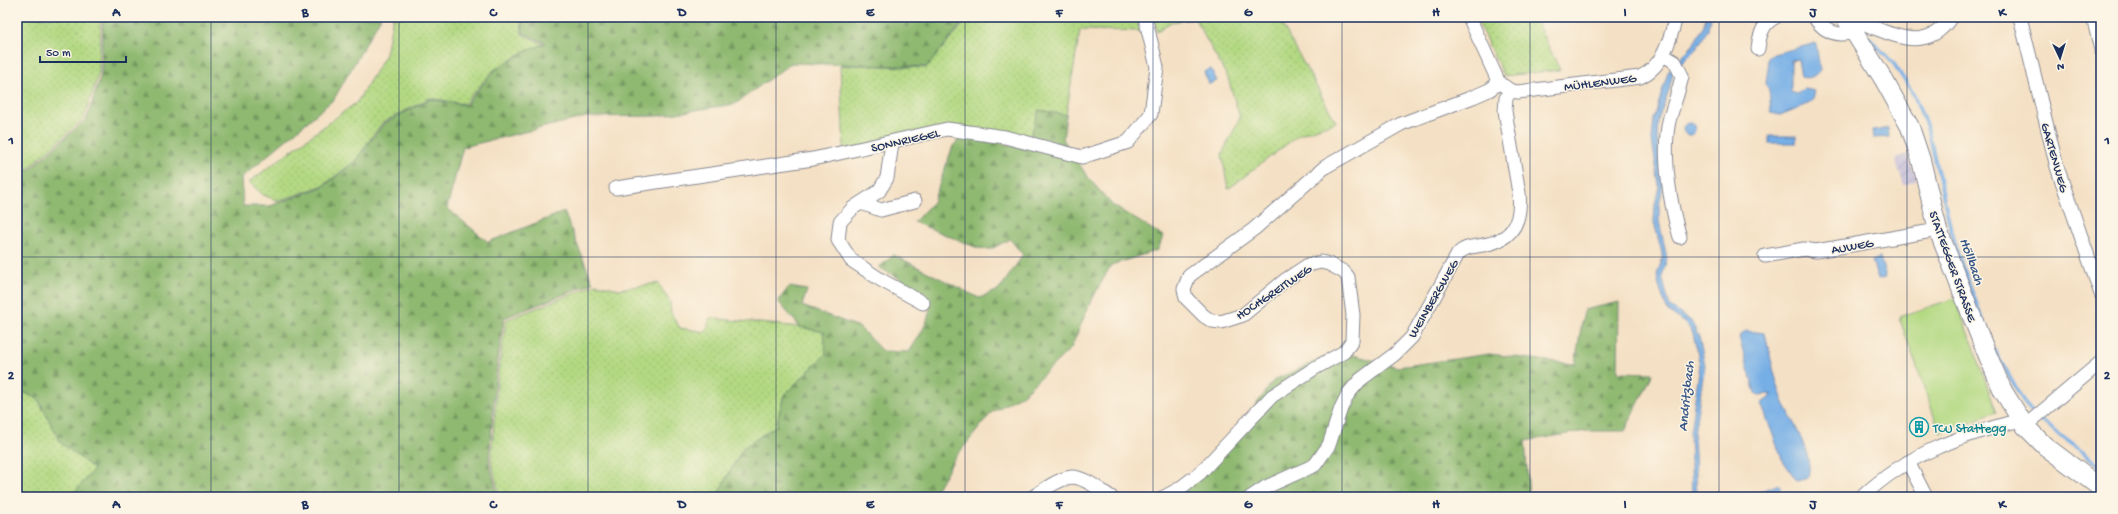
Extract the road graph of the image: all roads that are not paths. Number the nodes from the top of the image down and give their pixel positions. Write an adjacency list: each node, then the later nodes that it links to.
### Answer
1 (1146, 17): 15 (street, SONNRIEGEL)
2 (1469, 17): 13 (street)
3 (1676, 17): 12 (street, MÜHLENWEG)
4 (1776, 17): 10 (street)
5 (1814, 17): 9 (street)
6 (1951, 17): 9 (street)
7 (2020, 17): 22 (street, GARTENWEG)
8 (2093, 17): 11 (street)
9 (1852, 24): 19 (main road, STATTEGGER STRASSE)
10 (1758, 49)
11 (2101, 50)
12 (1663, 55): 14 (street, MÜHLENWEG); 20 (street)
13 (1499, 83): 14 (street); 30 (street, HOCHGREITWEG)
14 (1511, 91): 31 (street, WEINBERGWEG)
15 (892, 143): 16 (street, SONNRIEGEL); 18 (street)
16 (616, 188)
17 (915, 201): 18 (street)
18 (860, 203): 23 (street)
19 (1938, 230): 21 (street, AUWEG); 25 (main road, STATTEGGER STRASSE)
20 (1680, 237)
21 (1765, 256)
22 (2101, 294)
23 (923, 303)
24 (2101, 362): 25 (street)
25 (2022, 423): 26 (street); 27 (main road, STATTEGGER STRASSE)
26 (1908, 462): 32 (street); 33 (street)
27 (2101, 488)
28 (1033, 497): 29 (street)
29 (1112, 497)
30 (1164, 497)
31 (1251, 497)
32 (1862, 497)
33 (1926, 497)

